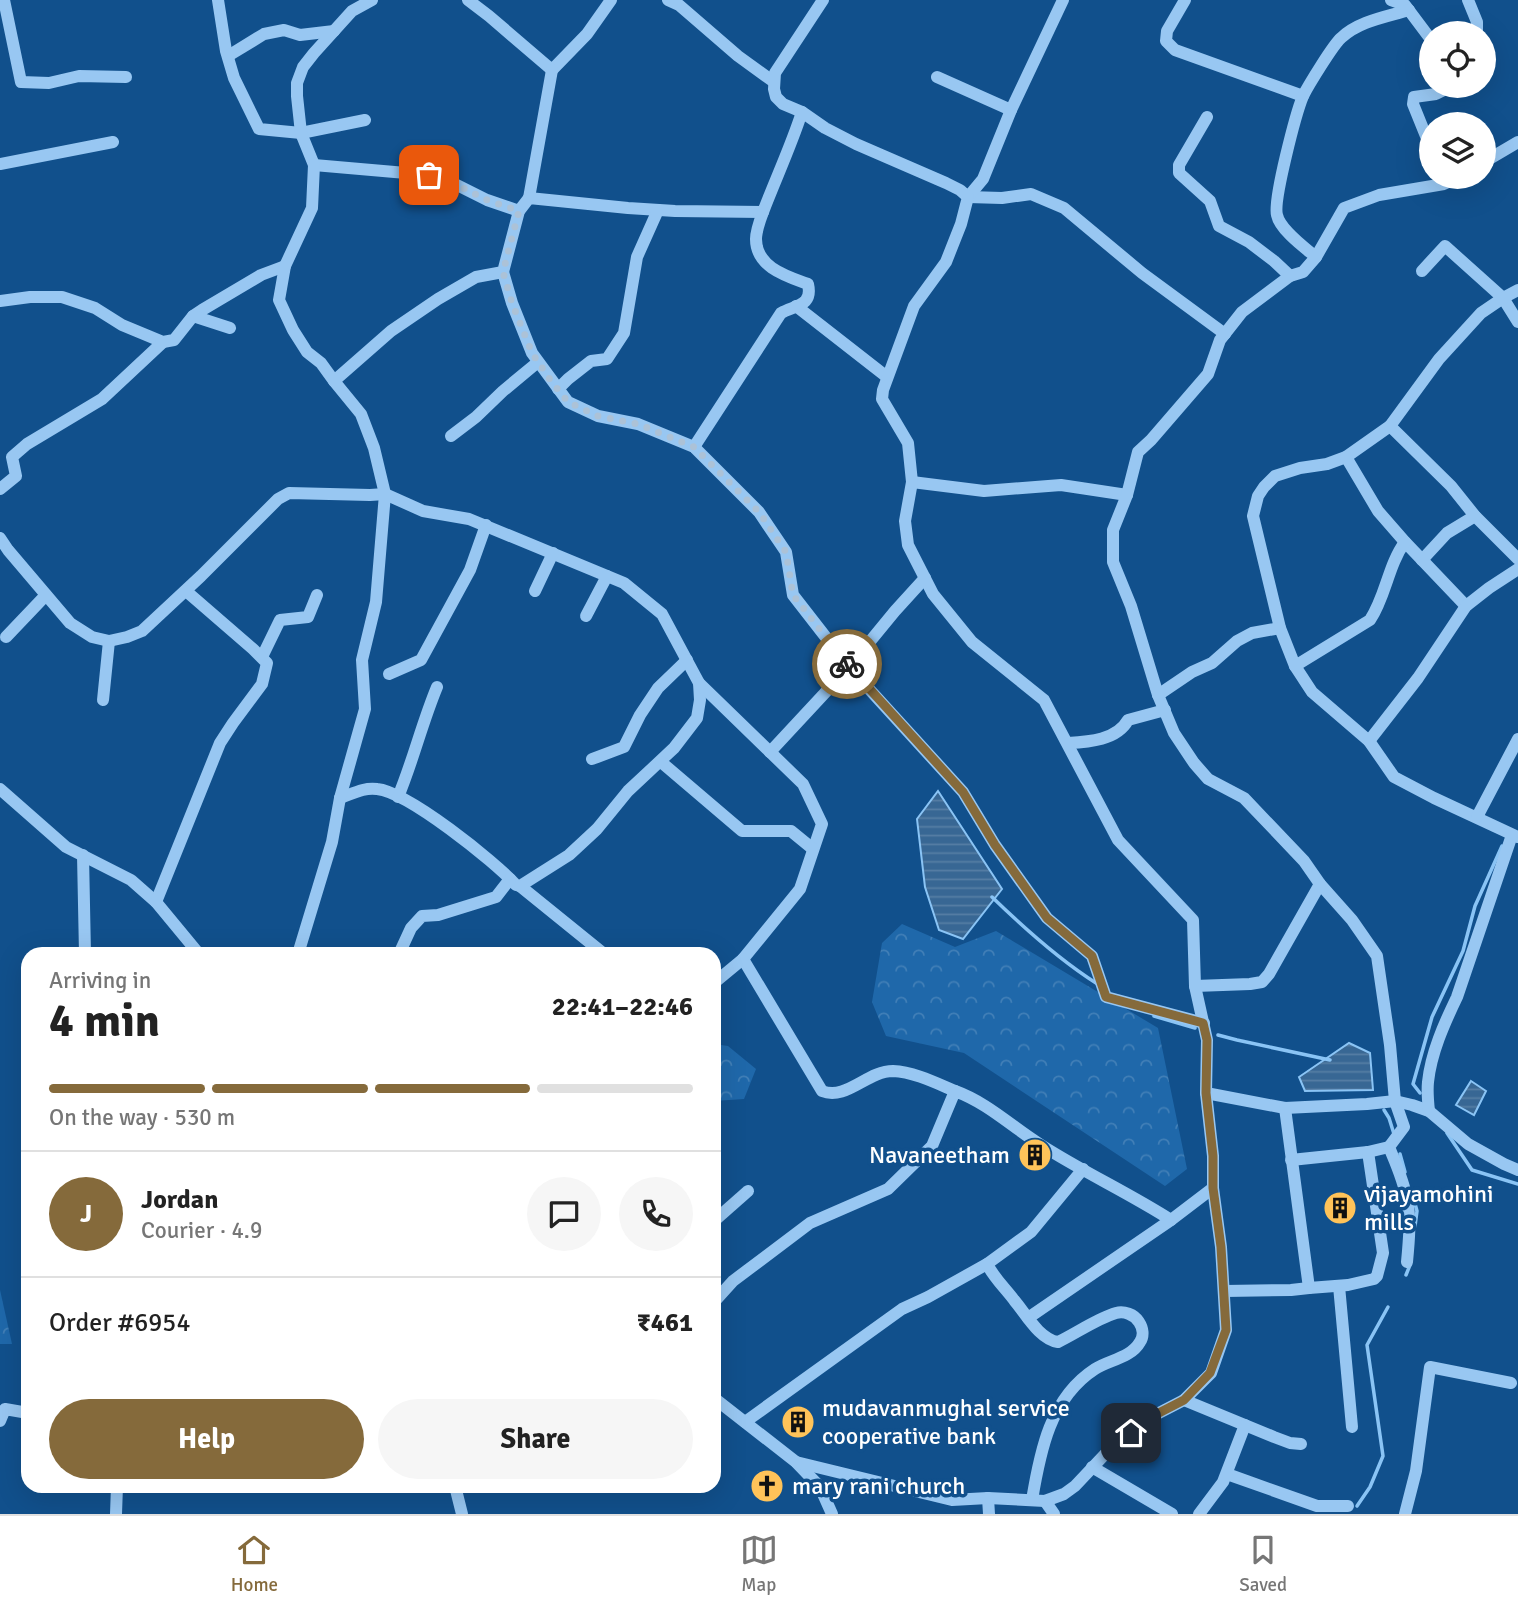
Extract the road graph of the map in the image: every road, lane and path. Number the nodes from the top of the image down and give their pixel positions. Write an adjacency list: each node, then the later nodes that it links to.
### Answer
1 (4, 0): 18 (street)
2 (218, 0): 16 (street)
3 (372, 0): 15 (street)
4 (468, 0): 17 (street)
5 (611, 0): 17 (street)
6 (668, 0): 20 (street)
7 (823, 0): 20 (street)
8 (1063, 0): 23 (street)
9 (1185, 0): 21 (street)
10 (1391, 0): 12 (street)
11 (1468, 0): 13 (street)
12 (1409, 10): 14 (street); 21 (street)
13 (1477, 21)
14 (1419, 23)
15 (334, 31): 16 (street); 28 (street)
16 (228, 56): 28 (street)
17 (552, 70): 36 (street)
18 (126, 76)
19 (937, 77): 23 (street)
20 (774, 82): 24 (street)
21 (1303, 96): 40 (street)
22 (1419, 96): 26 (street)
23 (1011, 110): 35 (street)
24 (802, 112): 35 (street); 39 (street)
25 (1207, 117): 44 (street)
26 (1419, 119)
27 (365, 120): 28 (street)
28 (301, 133): 33 (street)
29 (113, 142): 32 (street)
30 (1518, 142): 31 (street)
31 (1496, 155)
32 (0, 164)
33 (314, 165): 38 (street); 41 (street)
34 (1419, 186): 40 (street)
35 (968, 197): 52 (street); 55 (street)
36 (529, 198): 37 (street); 38 (street)
37 (658, 210): 39 (street); 57 (street)
38 (519, 211): 43 (street)
39 (763, 212): 48 (street)
40 (1317, 257): 44 (street)
41 (285, 266): 49 (street); 56 (street)
42 (1422, 271): 46 (street)
43 (503, 272): 54 (street); 56 (street)
44 (1290, 276): 52 (street)
45 (1518, 290): 46 (street)
46 (1503, 298): 50 (street); 58 (street)
47 (0, 301): 53 (street)
48 (796, 306): 55 (street); 60 (street)
49 (193, 316): 51 (street); 53 (street)
50 (1518, 322)
51 (230, 327)
52 (1225, 334): 65 (street)
53 (163, 342): 63 (street)
54 (538, 362): 57 (street); 59 (street)
55 (887, 377): 62 (street)
56 (334, 382): 64 (street)
57 (558, 389): 60 (street)
58 (1390, 426): 61 (street); 66 (street)
59 (451, 436)
60 (694, 447): 89 (street)
61 (1346, 457): 69 (street); 83 (street)
62 (912, 482): 65 (street); 76 (street)
63 (0, 489)
64 (385, 494): 67 (street); 77 (street); 104 (street)
65 (1126, 495): 93 (street)
66 (1475, 516): 72 (street); 73 (street)
67 (486, 525): 71 (street); 90 (street)
68 (0, 537): 70 (street)
69 (1405, 542): 73 (street); 88 (street)
70 (4, 552): 79 (street)
71 (553, 553): 75 (street); 78 (street)
72 (1518, 559)
73 (1422, 560): 81 (street)
74 (1518, 569): 81 (street)
75 (607, 576): 82 (street); 87 (street)
76 (925, 578): 89 (street); 98 (street)
77 (186, 591): 85 (street); 86 (street)
78 (534, 591)
79 (46, 595): 84 (street); 85 (street)
80 (317, 595): 86 (street)
81 (1466, 606): 97 (street)
82 (586, 616)
83 (1280, 628): 88 (street); 93 (street)
84 (6, 637)
85 (108, 641): 94 (street)
86 (262, 657): 111 (street)
87 (687, 660): 91 (street); 100 (street)
88 (1295, 666): 97 (street)
89 (849, 667): 99 (street); 120 (street)
90 (389, 674)
91 (699, 683): 99 (street); 101 (street)
92 (436, 687): 103 (street)
93 (1158, 695): 95 (street)
94 (103, 700)
95 (1165, 710): 98 (street); 110 (street)
96 (1518, 739): 105 (street)
97 (1369, 741): 105 (street)
98 (1068, 743): 119 (street)
99 (770, 752): 107 (street)
100 (592, 759)
101 (661, 762): 107 (street); 109 (street)
102 (0, 789): 108 (street)
103 (398, 797): 104 (street); 109 (street)
104 (340, 798): 114 (street)
105 (1477, 817): 106 (street)
106 (1515, 836): 125 (street)
107 (813, 849): 117 (street)
108 (83, 855): 111 (street); 112 (street)
109 (515, 882): 115 (street); 116 (street)
110 (1320, 884): 119 (street); 123 (street)
111 (156, 902): 113 (street)
112 (85, 947)
113 (193, 947)
114 (300, 947)
115 (403, 947)
116 (595, 947)
117 (743, 959): 118 (street); 121 (street)
118 (721, 977)
119 (1195, 986): 120 (street)
120 (1203, 1023): 122 (street)
121 (955, 1091): 129 (street); 140 (street)
122 (1206, 1093): 124 (street); 131 (street)
123 (1395, 1101): 124 (street); 125 (street); 126 (street)
124 (1285, 1108): 128 (street)
125 (1429, 1111): 130 (street)
126 (1389, 1147): 127 (street); 135 (street)
127 (1368, 1152): 128 (street); 137 (street)
128 (1291, 1160): 138 (street)
129 (1083, 1169): 134 (street); 136 (street)
130 (1518, 1170)
131 (1213, 1188): 134 (street); 139 (street)
132 (748, 1191): 133 (street)
133 (721, 1215)
134 (1171, 1220): 141 (street)
135 (1407, 1262)
136 (987, 1264): 141 (street); 147 (street)
137 (1339, 1286): 138 (street); 149 (street)
138 (1309, 1288): 139 (street)
139 (1225, 1291): 143 (street)
140 (721, 1294)
141 (1028, 1318): 157 (street)
142 (1511, 1383): 166 (street)
143 (1184, 1400): 148 (street); 152 (street)
144 (721, 1403): 147 (street)
145 (2, 1412): 146 (street)
146 (21, 1413)
147 (745, 1422): 151 (street)
148 (1245, 1426): 150 (street); 153 (street)
149 (1352, 1427)
150 (1301, 1444)
151 (796, 1462): 156 (street); 161 (street)
152 (1092, 1467): 157 (street); 164 (street)
153 (1227, 1474): 158 (street); 165 (street)
154 (117, 1493): 159 (street)
155 (458, 1493): 160 (street)
156 (988, 1498): 157 (street); 162 (street)
157 (1038, 1500): 163 (street)
158 (1348, 1506)
159 (116, 1514)
160 (462, 1514)
161 (832, 1514)
162 (989, 1514)
163 (1054, 1514)
164 (1172, 1514)
165 (1199, 1514)
166 (1405, 1514)

